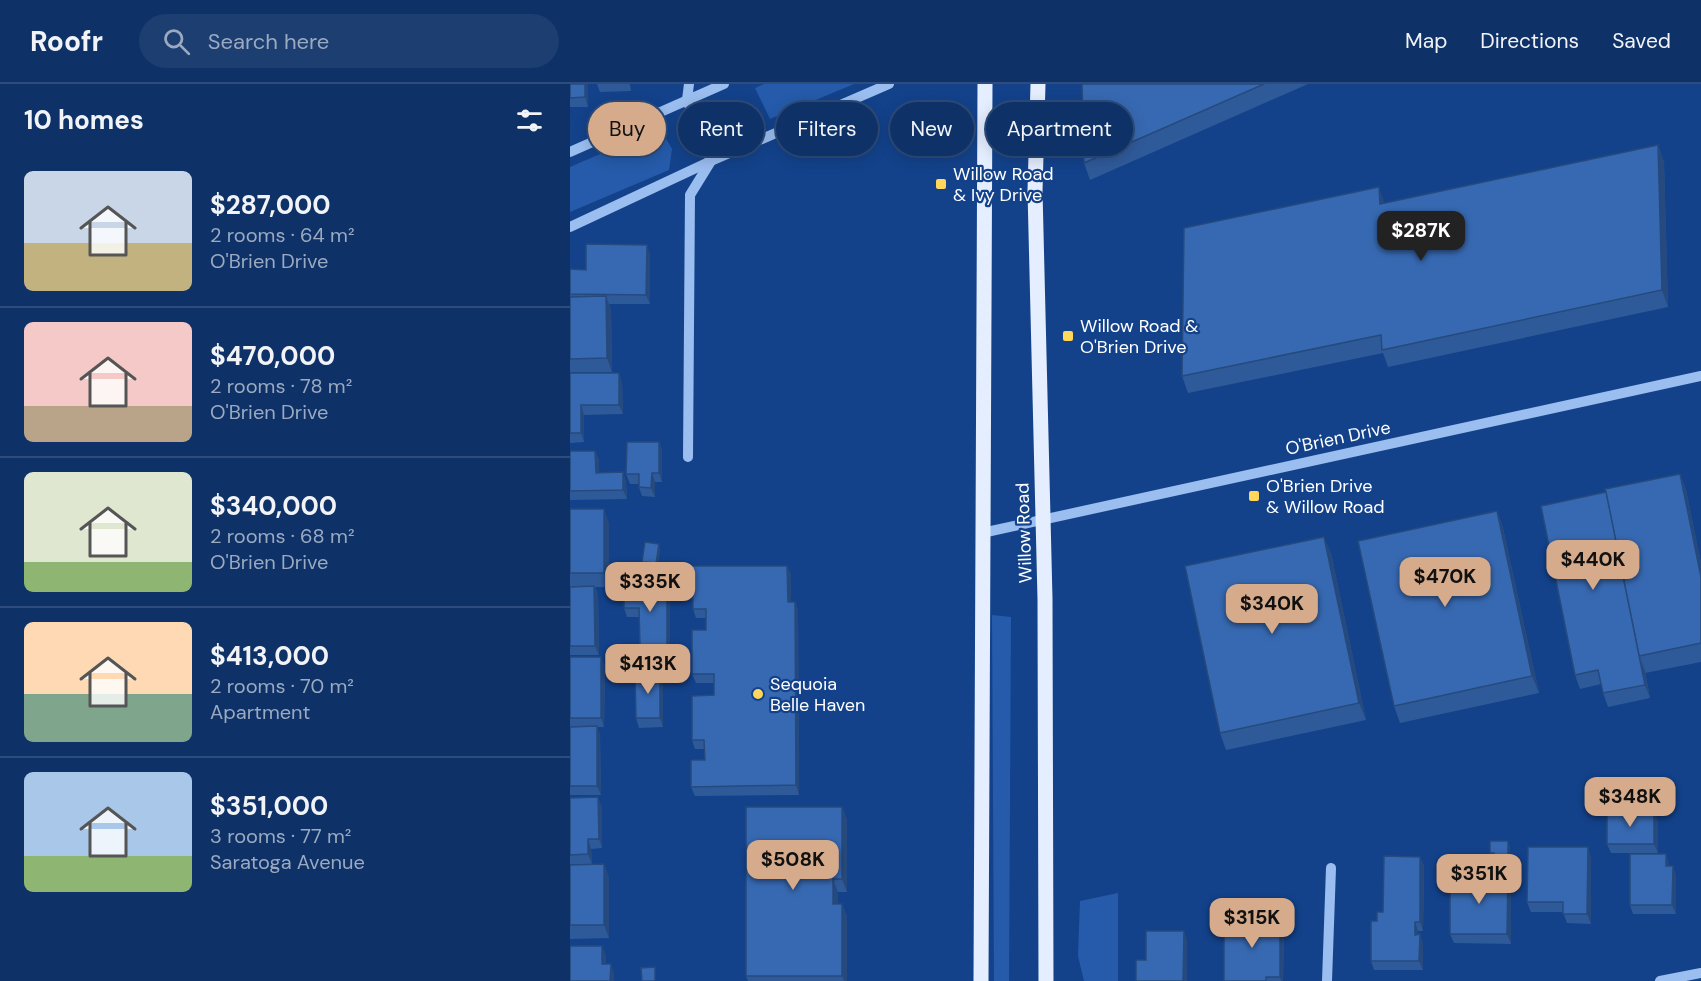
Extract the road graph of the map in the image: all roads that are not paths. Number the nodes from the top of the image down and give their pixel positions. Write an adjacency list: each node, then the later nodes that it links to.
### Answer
1 (689, 84): 6 (street)
2 (724, 84): 6 (street)
3 (889, 84): 8 (street)
4 (985, 84): 13 (main road)
5 (1038, 84): 12 (main road, Willow Road)
6 (687, 100): 7 (street); 8 (street)
7 (570, 152)
8 (711, 161): 9 (street); 11 (street)
9 (570, 227)
10 (1701, 376): 12 (street, O'Brien Drive)
11 (688, 457)
12 (1042, 518): 13 (street, O'Brien Drive); 17 (main road, Willow Road)
13 (982, 533): 16 (main road)
14 (1331, 868): 18 (street)
15 (1701, 973): 19 (street)
16 (981, 981)
17 (1046, 981)
18 (1327, 981)
19 (1660, 981)

